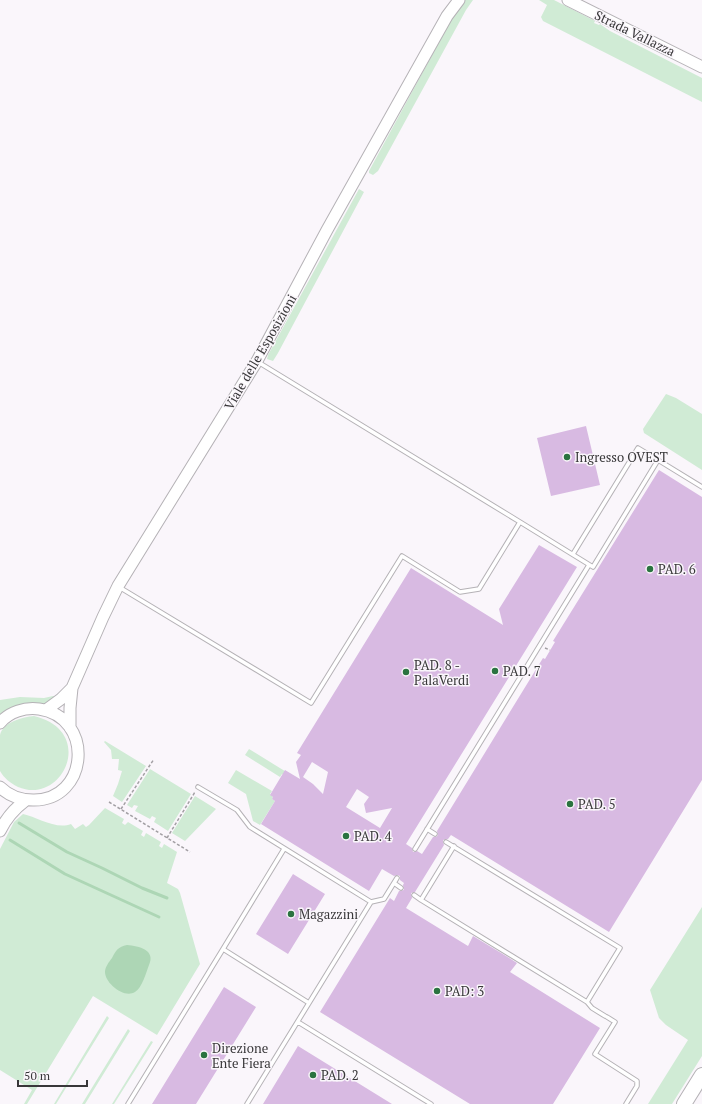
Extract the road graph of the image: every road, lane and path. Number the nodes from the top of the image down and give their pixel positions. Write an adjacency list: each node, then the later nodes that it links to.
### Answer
1 (451, 0): 4 (street, Viale delle Esposizioni)
2 (460, 0): 4 (street, Viale delle Esposizioni)
3 (568, 0): 5 (street, Strada Vallazza)
4 (447, 16): 6 (street, Viale delle Esposizioni)
5 (702, 67)
6 (257, 361): 9 (lane); 12 (street, Viale delle Esposizioni)
7 (658, 460): 8 (lane); 10 (lane); 11 (lane)
8 (702, 487)
9 (520, 522): 10 (lane); 12 (lane)
10 (573, 554): 11 (lane)
11 (590, 565): 23 (lane)
12 (118, 586): 13 (street, Viale delle Esposizioni)
13 (72, 688): 14 (street, Viale delle Esposizioni); 16 (street, Viale delle Esposizioni)
14 (46, 710): 15 (street, Viale delle Esposizioni); 16 (street, Viale delle Esposizioni)
15 (0, 723)
16 (70, 728): 20 (street, Viale delle Esposizioni)
17 (154, 759): 22 (path)
18 (198, 786): 26 (path); 29 (lane)
19 (0, 787): 20 (street, Viale delle Esposizioni)
20 (26, 800): 24 (street)
21 (109, 802): 22 (path)
22 (121, 809): 26 (path)
23 (427, 829): 25 (lane); 30 (lane)
24 (0, 832)
25 (434, 834)
26 (167, 838): 31 (path)
27 (446, 842): 28 (lane)
28 (454, 846): 36 (lane); 39 (lane)
29 (284, 849): 37 (lane); 38 (lane)
30 (414, 849)
31 (190, 852)
32 (397, 878): 33 (lane)
33 (394, 883): 34 (lane); 37 (lane)
34 (401, 888)
35 (414, 895): 36 (lane)
36 (421, 900): 39 (lane)
37 (371, 902): 40 (lane)
38 (223, 949): 40 (lane); 43 (lane)
39 (587, 1002): 46 (lane)
40 (309, 1003): 41 (lane)
41 (298, 1022): 44 (lane); 45 (lane)
42 (702, 1075): 47 (highway)
43 (128, 1104)
44 (247, 1104)
45 (431, 1104)
46 (626, 1104)
47 (684, 1104)

